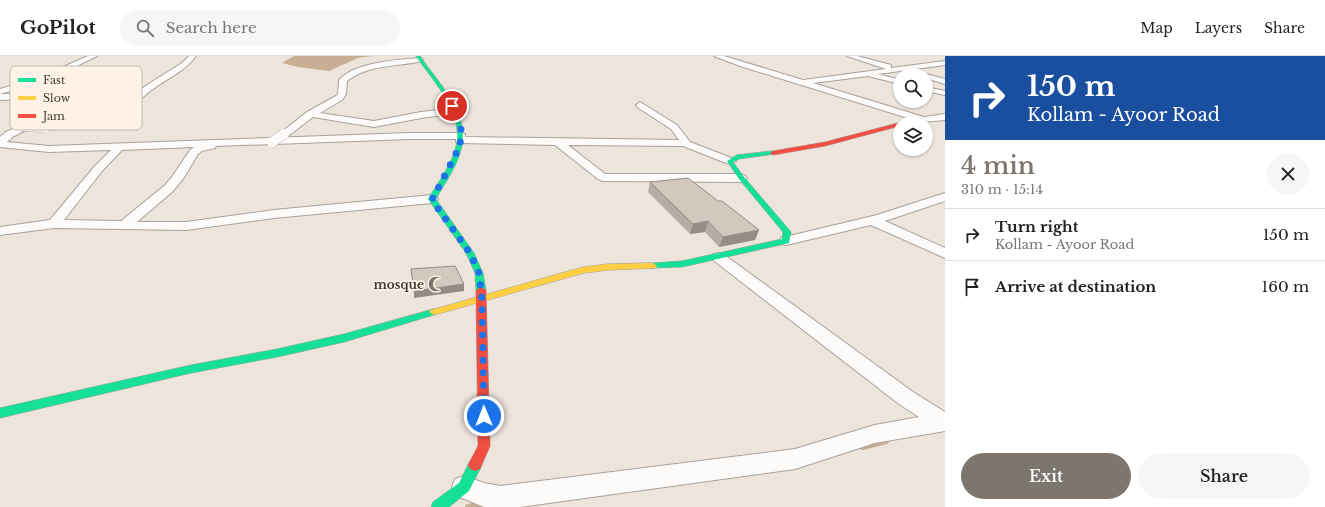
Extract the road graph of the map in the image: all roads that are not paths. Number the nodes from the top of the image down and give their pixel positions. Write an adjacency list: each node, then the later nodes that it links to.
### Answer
1 (94, 56): 7 (street)
2 (193, 56): 18 (street, bridge)
3 (717, 56): 13 (street)
4 (850, 56): 9 (street)
5 (419, 58): 23 (street); 24 (street)
6 (945, 63): 9 (street)
7 (72, 66)
8 (893, 68): 10 (street)
9 (896, 68)
10 (863, 73): 12 (street); 13 (street)
11 (933, 78): 14 (street)
12 (893, 80)
13 (802, 82): 25 (street)
14 (945, 82)
15 (10, 89): 17 (street)
16 (933, 91): 19 (street)
17 (0, 92)
18 (142, 93)
19 (945, 94)
20 (10, 96): 21 (street)
21 (0, 97)
22 (640, 105): 35 (street)
23 (455, 112): 24 (street); 32 (street)
24 (310, 114): 43 (street, bridge)
25 (912, 116)
26 (945, 117): 27 (street)
27 (933, 119)
28 (7, 125): 29 (street, bridge)
29 (10, 125)
30 (893, 126): 37 (street)
31 (19, 130): 34 (street)
32 (460, 138): 33 (street); 34 (street); 40 (street)
33 (558, 142): 35 (street); 38 (street)
34 (0, 143)
35 (684, 143): 37 (street)
36 (117, 150): 42 (street)
37 (730, 161): 38 (street)
38 (741, 178): 45 (street)
39 (945, 197): 41 (street)
40 (432, 200): 43 (street); 48 (street)
41 (872, 220): 45 (street); 46 (street)
42 (54, 224): 43 (street); 44 (street)
43 (124, 226)
44 (0, 231)
45 (786, 241): 47 (street)
46 (945, 254)
47 (718, 257): 48 (street); 50 (street)
48 (482, 299): 49 (street); 51 (street)
49 (0, 413)
50 (944, 422): 51 (street)
51 (464, 487): 52 (street)
52 (438, 507)

